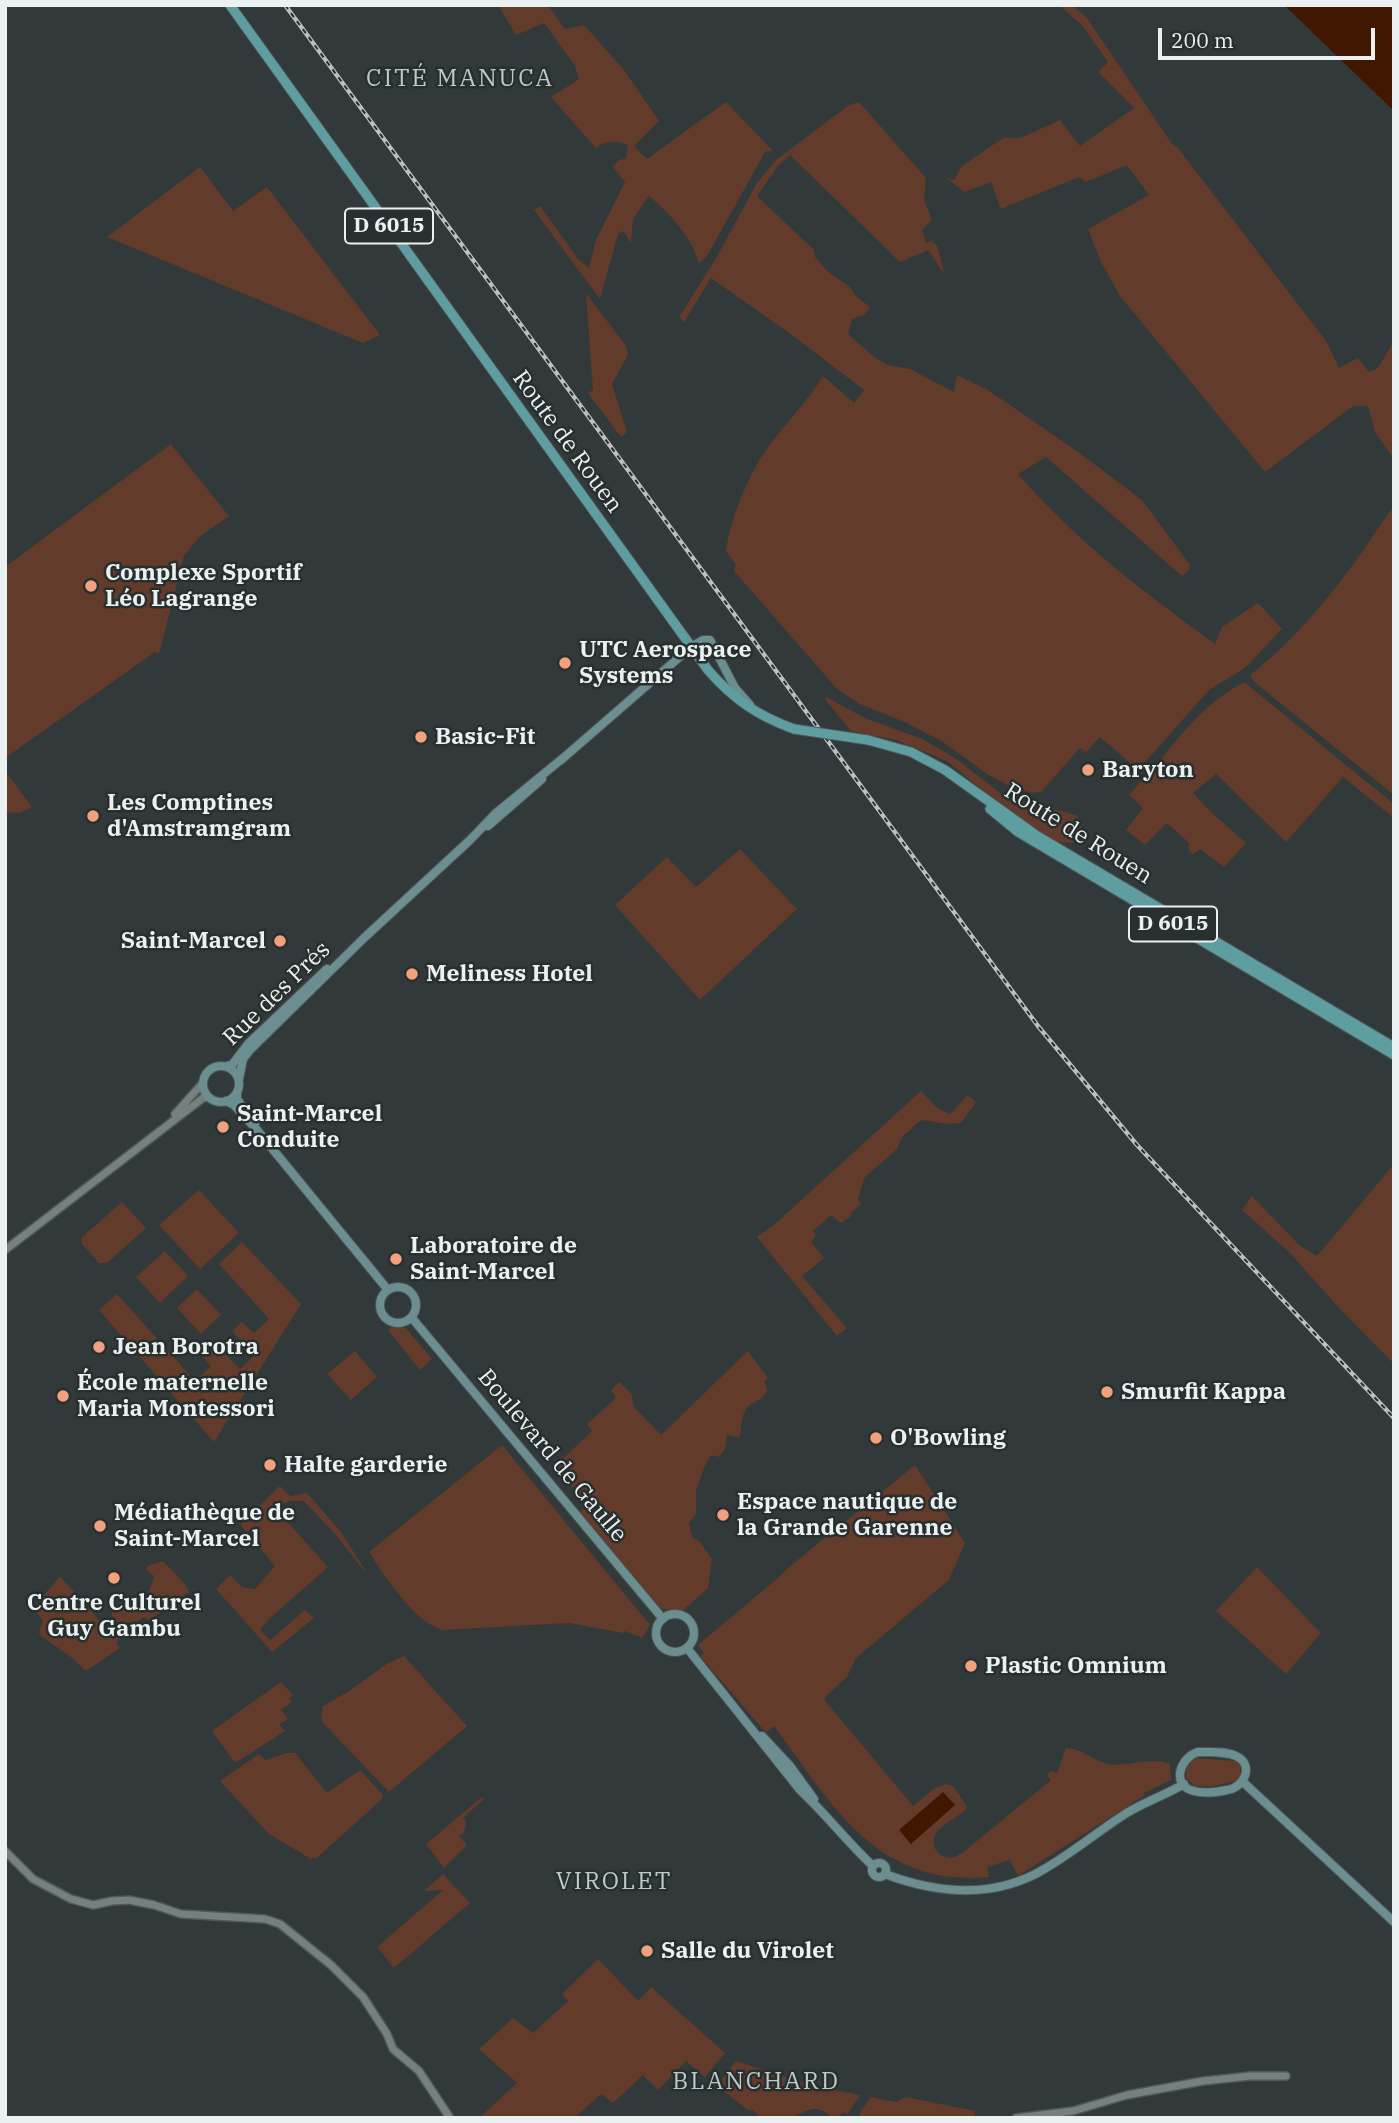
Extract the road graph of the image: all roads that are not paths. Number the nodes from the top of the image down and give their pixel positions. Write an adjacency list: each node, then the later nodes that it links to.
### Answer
1 (230, 5): 2 (main road, Route de Rouen / D 6015)
2 (691, 647): 3 (main road, Route de Rouen / D 6015); 3 (main road); 5 (main road, Rue des Prés)
3 (756, 713): 4 (main road, Route de Rouen / D 6015, bridge)
4 (961, 781): 6 (main road, Route de Rouen / D 6015); 7 (main road, Route de Rouen / D 6015)
5 (353, 948): 8 (main road, Rue des Prés); 9 (main road, Rue des Prés)
6 (1394, 1047)
7 (1394, 1055)
8 (227, 1066): 9 (main road); 10 (main road)
9 (239, 1079): 11 (main road)
10 (202, 1084): 12 (main road); 15 (street)
11 (237, 1092): 13 (main road); 14 (main road)
12 (208, 1097): 13 (main road); 15 (street)
13 (226, 1101): 14 (main road)
14 (257, 1130): 17 (main road)
15 (155, 1134): 16 (street)
16 (5, 1250)
17 (388, 1290): 18 (main road); 18 (main road)
18 (412, 1318): 19 (main road, Boulevard de Gaulle)
19 (663, 1619): 20 (main road); 20 (main road)
20 (687, 1648): 22 (main road)
21 (1243, 1782): 22 (main road); 22 (main road); 24 (main road)
22 (1184, 1784)
23 (5, 1851): 26 (street)
24 (1394, 1922)
25 (1286, 2076): 27 (street)
26 (450, 2118)
27 (1016, 2118)

